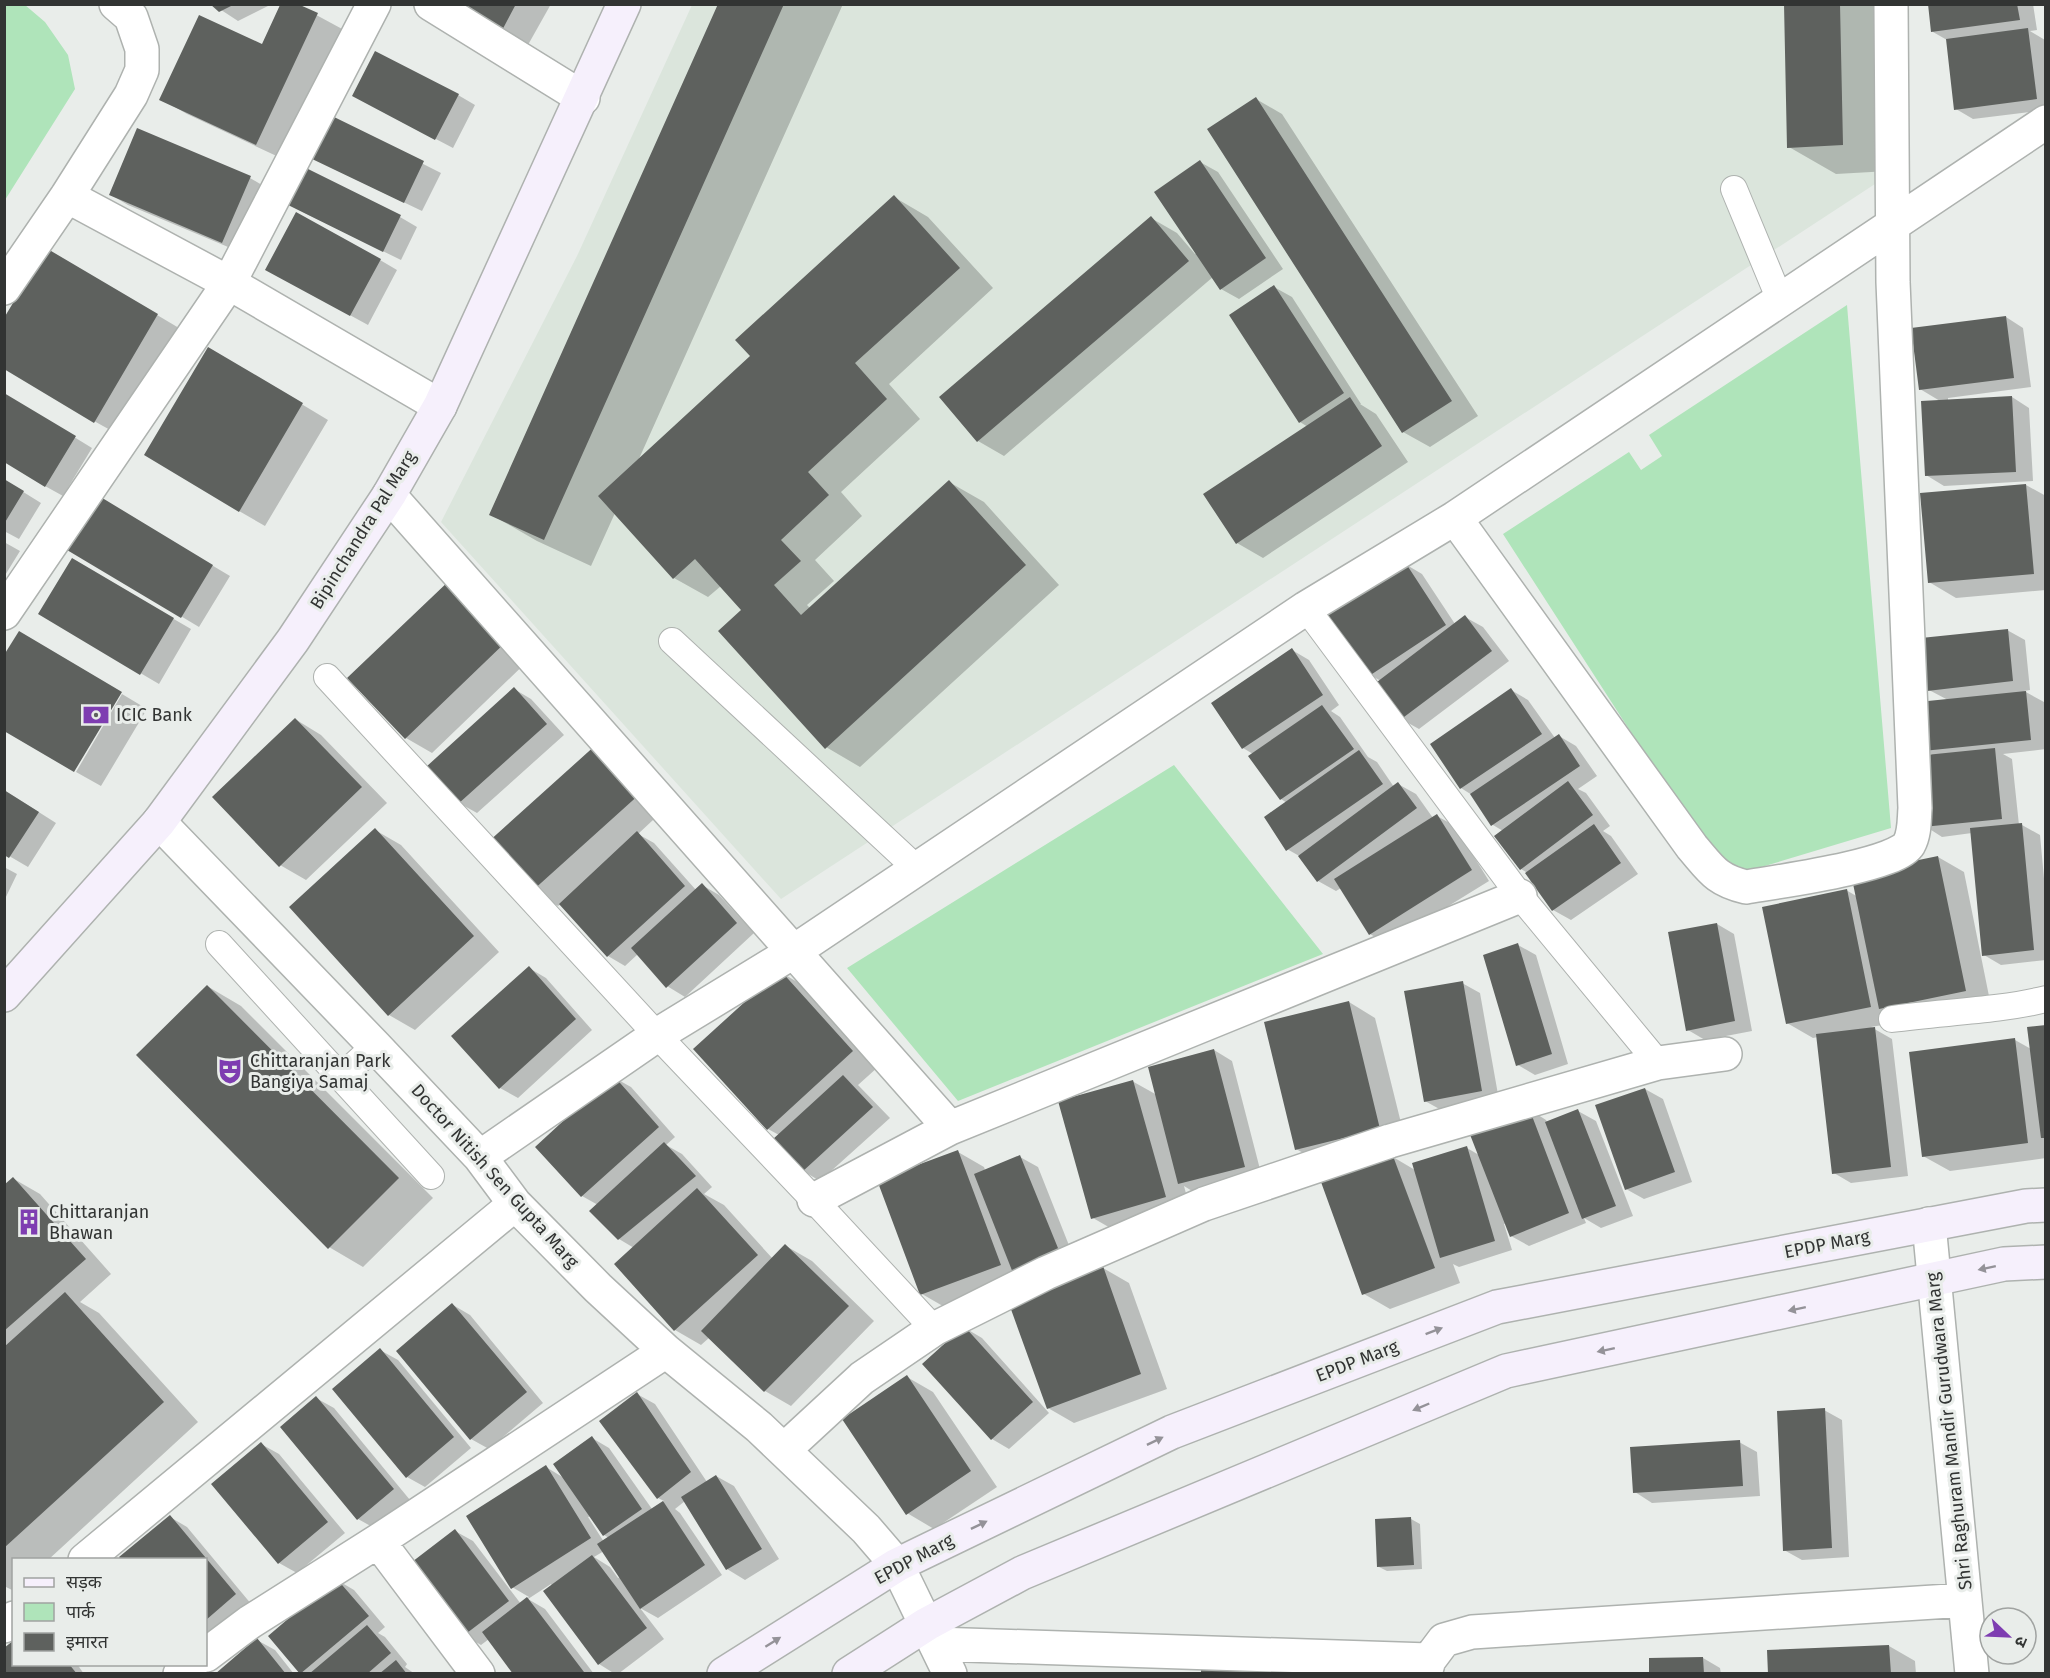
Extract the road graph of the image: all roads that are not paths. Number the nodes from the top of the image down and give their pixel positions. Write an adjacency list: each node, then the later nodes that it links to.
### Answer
1 (116, 4): 9 (street)
2 (374, 4): 11 (street)
3 (431, 4): 6 (street)
4 (624, 4): 6 (main road, Bipinchandra Pal Marg)
5 (1891, 4): 10 (street)
6 (583, 98): 14 (main road, Bipinchandra Pal Marg)
7 (2046, 122): 10 (street)
8 (1734, 189): 13 (lane)
9 (67, 196): 11 (street); 12 (street)
10 (1892, 225): 13 (street); 16 (street)
11 (229, 283): 14 (street); 18 (street)
12 (4, 288)
13 (1780, 300): 16 (street)
14 (440, 406): 15 (main road, Bipinchandra Pal Marg)
15 (389, 495): 21 (main road, Bipinchandra Pal Marg); 25 (street)
16 (1455, 518): 17 (street)
17 (1306, 608): 22 (street); 23 (lane)
18 (4, 613)
19 (672, 641): 22 (lane)
20 (327, 677): 29 (lane)
21 (159, 822): 26 (main road, Bipinchandra Pal Marg); 30 (street, Doctor Nitish Sen Gupta Marg)
22 (916, 868): 25 (street)
23 (1520, 896): 32 (lane); 34 (street)
24 (219, 944): 33 (lane)
25 (793, 952): 29 (street); 34 (street)
26 (4, 995)
27 (2046, 999): 28 (lane)
28 (1892, 1019)
29 (657, 1035): 35 (street); 37 (lane)
30 (375, 1046): 33 (lane); 35 (street, Doctor Nitish Sen Gupta Marg)
31 (1725, 1054): 32 (street)
32 (1658, 1063): 43 (street)
33 (341, 1077): 36 (lane)
34 (950, 1128): 37 (street)
35 (480, 1157): 38 (street, Doctor Nitish Sen Gupta Marg)
36 (431, 1176)
37 (814, 1200): 43 (lane)
38 (515, 1203): 44 (street, Doctor Nitish Sen Gupta Marg); 47 (street)
39 (2046, 1205): 40 (main road, EPDP Marg)
40 (1929, 1224): 42 (street, Shri Raghuram Mandir Gurudwara Marg); 48 (main road, EPDP Marg, one-way to 40)
41 (2046, 1262): 42 (main road, one-way to 42)
42 (1933, 1280): 49 (street, Shri Raghuram Mandir Gurudwara Marg); 50 (main road, one-way to 50)
43 (934, 1329): 45 (street)
44 (666, 1351): 45 (street, Doctor Nitish Sen Gupta Marg); 46 (street)
45 (784, 1450): 48 (street, Doctor Nitish Sen Gupta Marg)
46 (378, 1541): 51 (street); 53 (street)
47 (87, 1558)
48 (897, 1565): 50 (street, Doctor Nitish Sen Gupta Marg); 54 (main road, EPDP Marg, one-way to 48)
49 (1965, 1600): 52 (street); 57 (street, Shri Raghuram Mandir Gurudwara Marg)
50 (931, 1634): 52 (street); 55 (main road); 56 (street, Doctor Nitish Sen Gupta Marg)
51 (207, 1654)
52 (1427, 1667)
53 (478, 1674)
54 (724, 1674)
55 (849, 1674)
56 (950, 1674)
57 (1972, 1674)

